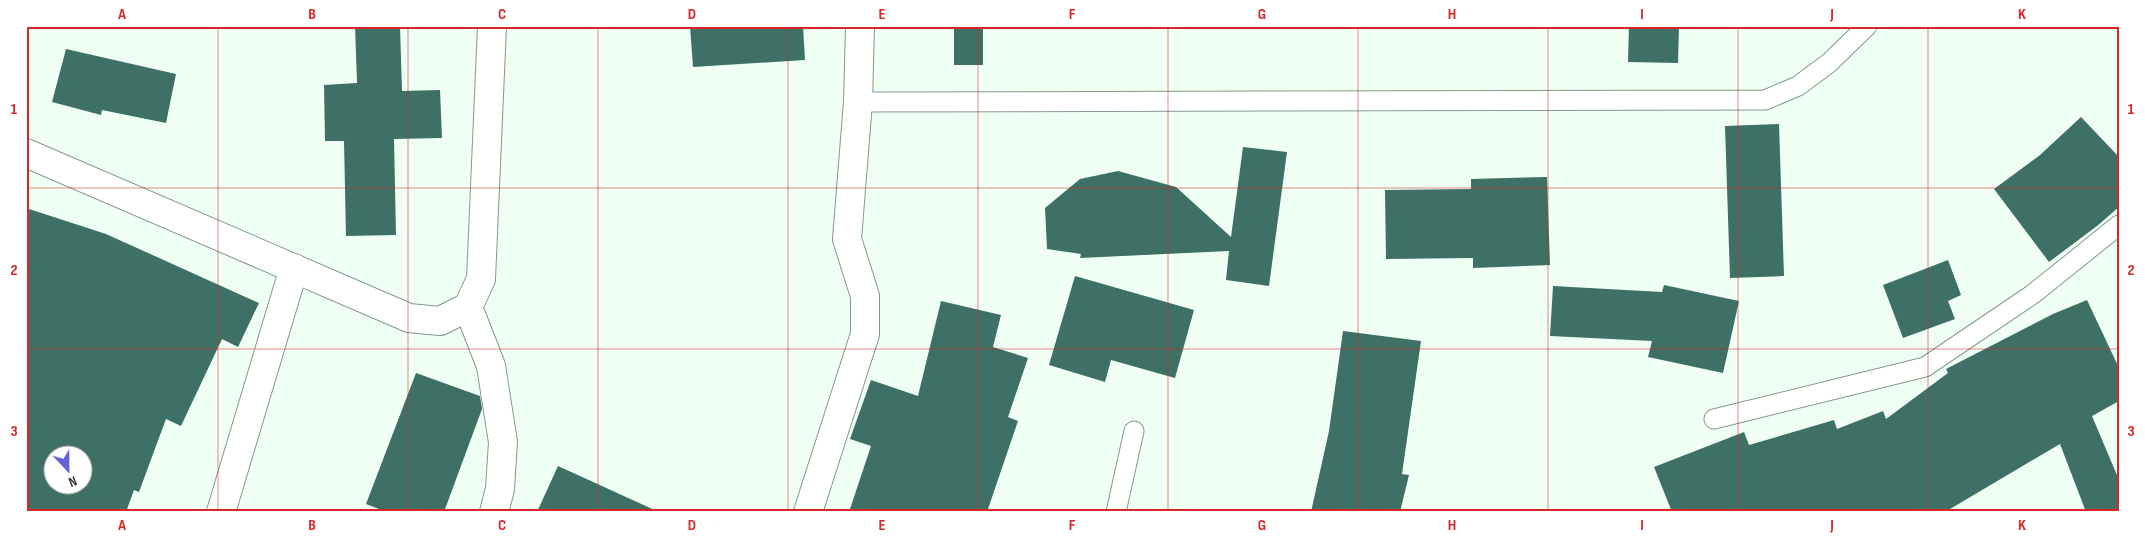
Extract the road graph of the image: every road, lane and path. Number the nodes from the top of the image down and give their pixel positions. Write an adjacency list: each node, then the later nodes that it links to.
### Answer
1 (492, 26): 8 (street)
2 (860, 26): 4 (street)
3 (1867, 26): 4 (lane)
4 (858, 102): 13 (street)
5 (26, 153): 7 (street)
6 (2119, 225): 9 (lane)
7 (294, 268): 8 (street); 11 (street)
8 (468, 307): 12 (street)
9 (1714, 419)
10 (1134, 431): 14 (lane)
11 (221, 512)
12 (494, 512)
13 (808, 512)
14 (1116, 512)

